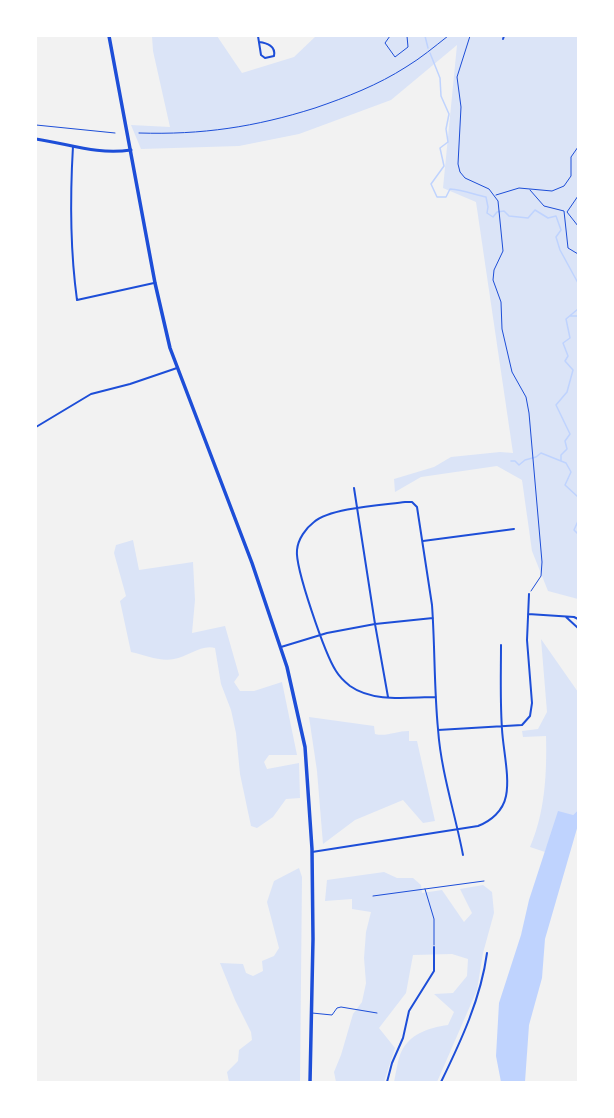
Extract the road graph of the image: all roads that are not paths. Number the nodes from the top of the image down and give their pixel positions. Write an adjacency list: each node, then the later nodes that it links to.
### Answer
1 (109, 36): 8 (main road)
2 (258, 36): 5 (street)
3 (504, 36): 4 (street)
4 (503, 39)
5 (259, 42): 5 (street)
6 (36, 139): 7 (street)
7 (73, 146): 8 (street); 9 (street)
8 (131, 150): 9 (main road)
9 (155, 283): 10 (main road)
10 (177, 368): 11 (street); 25 (main road)
11 (36, 427)
12 (354, 488): 13 (street)
13 (358, 509): 15 (street); 21 (street); 23 (street)
14 (514, 529): 15 (street)
15 (423, 541): 19 (street)
16 (529, 594): 17 (street)
17 (528, 614): 18 (street); 28 (street)
18 (566, 617): 20 (street); 22 (street)
19 (433, 618): 21 (street); 27 (street)
20 (578, 619)
21 (375, 624): 23 (street); 26 (street)
22 (578, 628)
23 (321, 635): 25 (street); 26 (street)
24 (501, 645): 28 (street)
25 (281, 647): 31 (main road)
26 (388, 697): 27 (street)
27 (436, 697): 29 (street)
28 (502, 728): 29 (street); 30 (street)
29 (438, 730): 30 (street)
30 (458, 830): 31 (street); 32 (street)
31 (312, 852): 35 (main road)
32 (463, 855)
33 (434, 947): 38 (street)
34 (487, 953): 39 (street)
35 (311, 1013): 36 (lane); 37 (main road)
36 (377, 1013)
37 (310, 1082)
38 (387, 1082)
39 (441, 1082)

